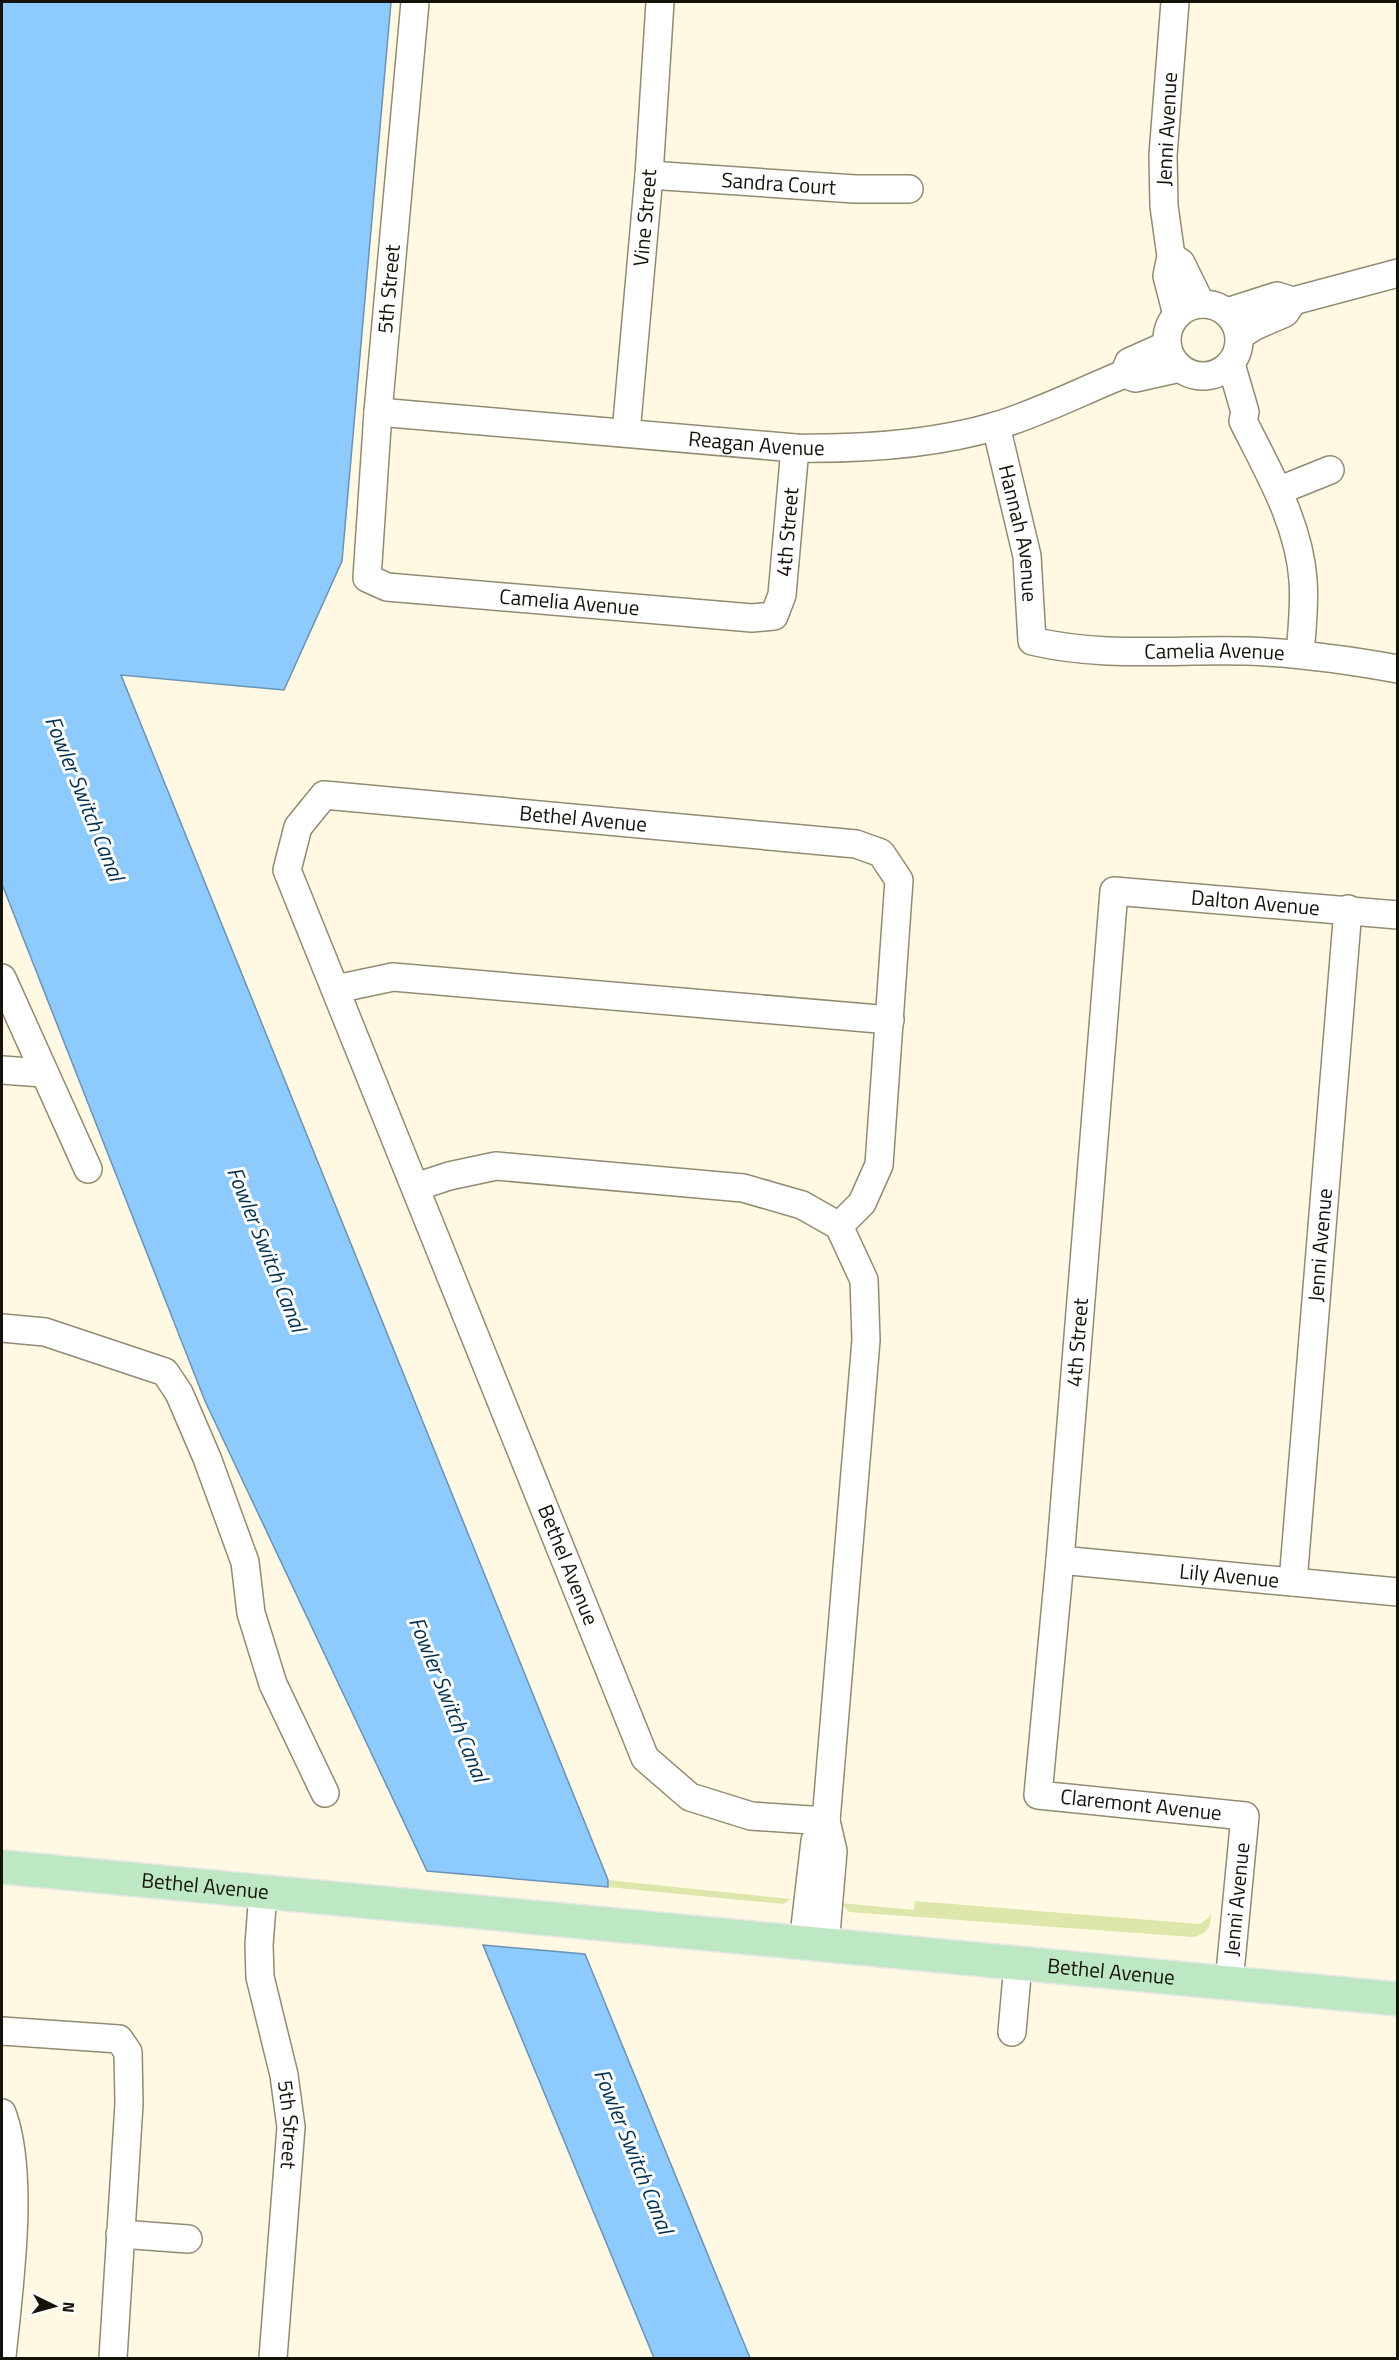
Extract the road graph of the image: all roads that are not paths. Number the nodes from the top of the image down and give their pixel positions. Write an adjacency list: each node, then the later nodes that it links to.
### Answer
1 (415, 2): 15 (street, 5th Street)
2 (660, 2): 4 (street, Vine Street)
3 (1175, 2): 6 (street, Jenni Avenue)
4 (649, 175): 5 (street, Sandra Court); 17 (street, Vine Street)
5 (909, 189)
6 (1171, 256): 9 (street, Jenni Avenue); 11 (street, Jenni Avenue)
7 (1398, 273): 8 (street)
8 (1293, 301): 10 (street); 12 (street)
9 (1201, 304): 10 (street); 11 (street)
10 (1227, 312): 12 (street)
11 (1177, 315): 13 (street)
12 (1239, 336): 14 (street)
13 (1174, 356): 14 (street); 16 (street, Reagan Avenue)
14 (1222, 370): 20 (street)
15 (378, 412): 17 (street, Reagan Avenue); 21 (street, 5th Street)
16 (996, 426): 18 (street, Reagan Avenue); 23 (street, Hannah Avenue)
17 (626, 433): 18 (street, Reagan Avenue)
18 (795, 448): 22 (street, 4th Street)
19 (1330, 470): 20 (street)
20 (1278, 491): 24 (street)
21 (368, 578): 22 (street, Camelia Avenue)
22 (774, 616)
23 (1032, 641): 24 (street, Camelia Avenue)
24 (1300, 654): 25 (street, Camelia Avenue)
25 (1398, 669)
26 (1114, 891): 27 (street, Dalton Avenue); 39 (street, 4th Street)
27 (1348, 909): 28 (street, Dalton Avenue); 40 (street, Jenni Avenue)
28 (1398, 915)
29 (2, 978): 31 (street)
30 (336, 989): 32 (street); 32 (street, Bethel Avenue); 36 (street, Bethel Avenue)
31 (9, 1010): 34 (street)
32 (891, 1020): 37 (street, Bethel Avenue)
33 (2, 1070): 34 (street)
34 (43, 1073): 35 (street)
35 (88, 1169)
36 (416, 1187): 37 (street); 45 (street, Bethel Avenue)
37 (839, 1226): 45 (street)
38 (2, 1328): 42 (street)
39 (1060, 1560): 40 (street, Lily Avenue); 43 (street, 4th Street)
40 (1293, 1582): 41 (street, Lily Avenue)
41 (1398, 1592)
42 (325, 1793)
43 (1038, 1795): 44 (street, Claremont Avenue)
44 (1245, 1816): 50 (street, Jenni Avenue)
45 (826, 1821): 48 (street)
46 (2, 1867): 47 (main road, Bethel Avenue)
47 (263, 1893): 48 (main road, Bethel Avenue); 59 (street, 5th Street)
48 (814, 1945): 49 (main road, Bethel Avenue)
49 (1018, 1964): 50 (main road, Bethel Avenue); 53 (street)
50 (1229, 1983): 51 (main road, Bethel Avenue)
51 (1398, 1999)
52 (2, 2031): 55 (street)
53 (1012, 2032)
54 (2, 2113): 57 (street)
55 (120, 2234): 56 (street); 58 (street)
56 (188, 2240)
57 (2, 2356)
58 (113, 2358)
59 (273, 2358)

